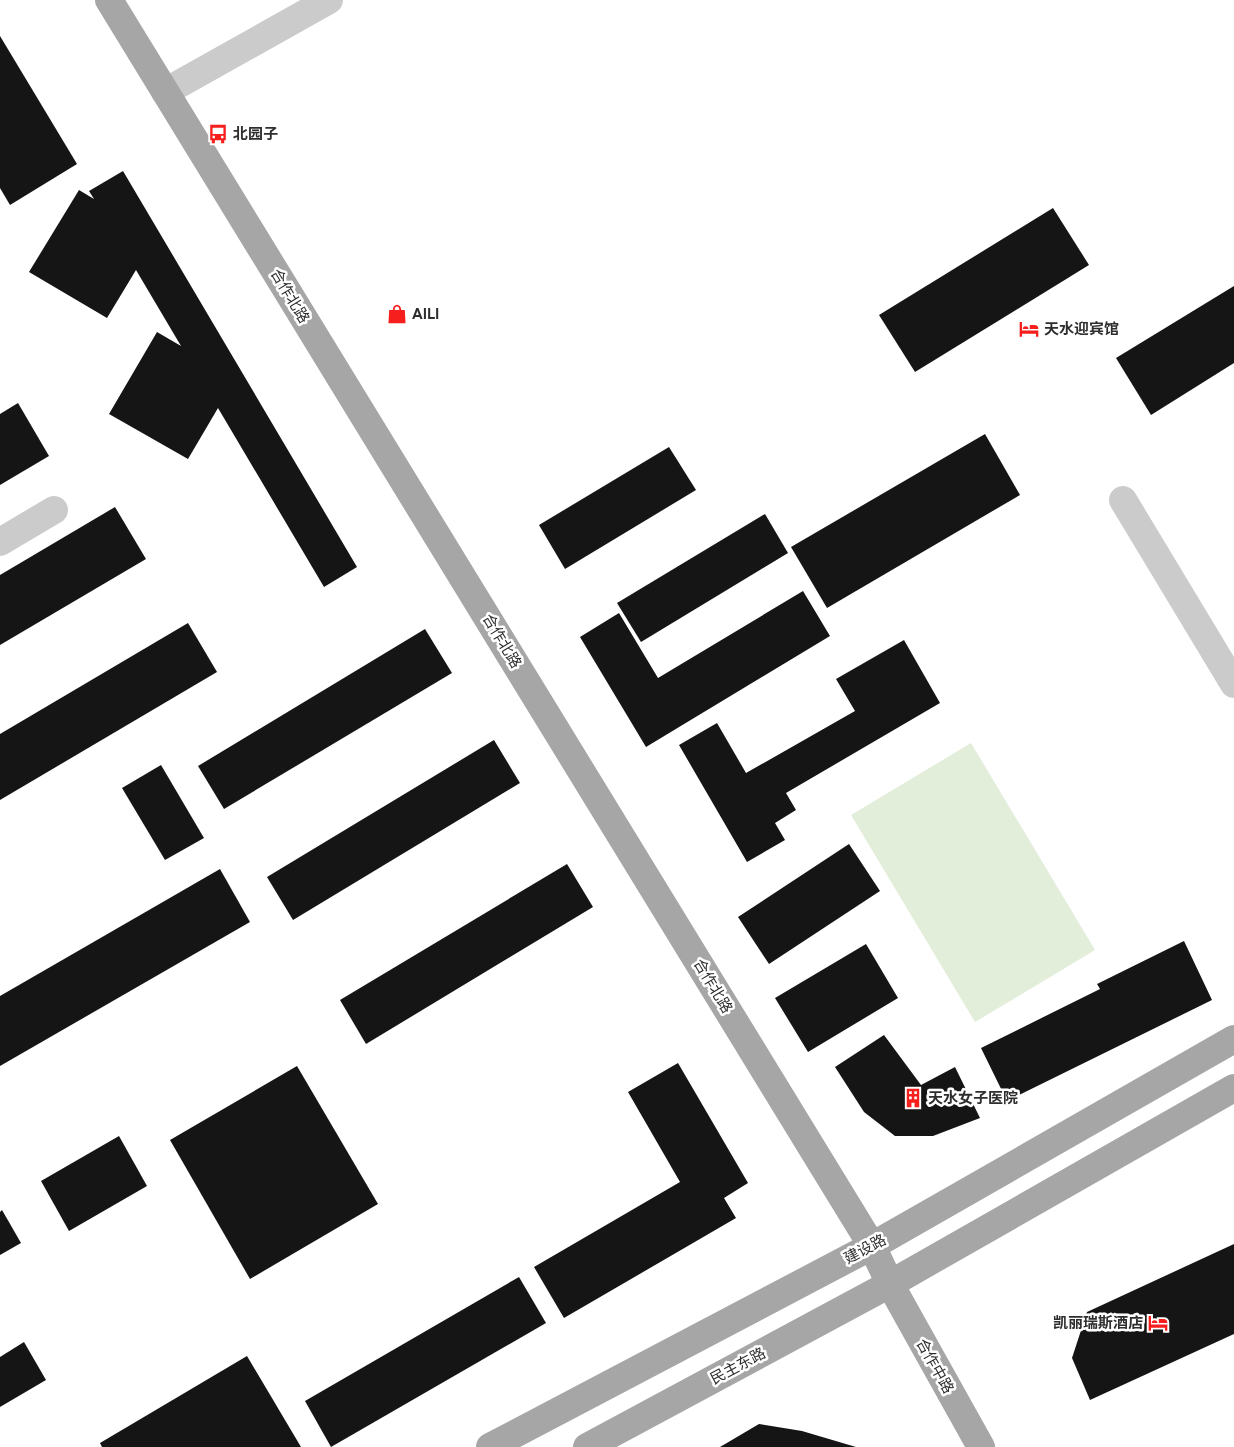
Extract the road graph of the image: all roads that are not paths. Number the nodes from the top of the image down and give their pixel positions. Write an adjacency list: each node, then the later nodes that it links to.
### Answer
1 (109, 0): 3 (main road, 合作北路)
2 (329, 0): 3 (street)
3 (165, 92): 10 (main road, 合作北路)
4 (1124, 500): 7 (street)
5 (54, 510): 6 (street)
6 (0, 542)
7 (1234, 684)
8 (1234, 1040): 10 (main road, 建设路)
9 (1234, 1088): 11 (main road)
10 (872, 1246): 11 (main road, 合作北路); 12 (main road, 建设路)
11 (890, 1284): 13 (main road, 民主东路); 14 (main road, 合作中路)
12 (490, 1447)
13 (587, 1447)
14 (980, 1447)

